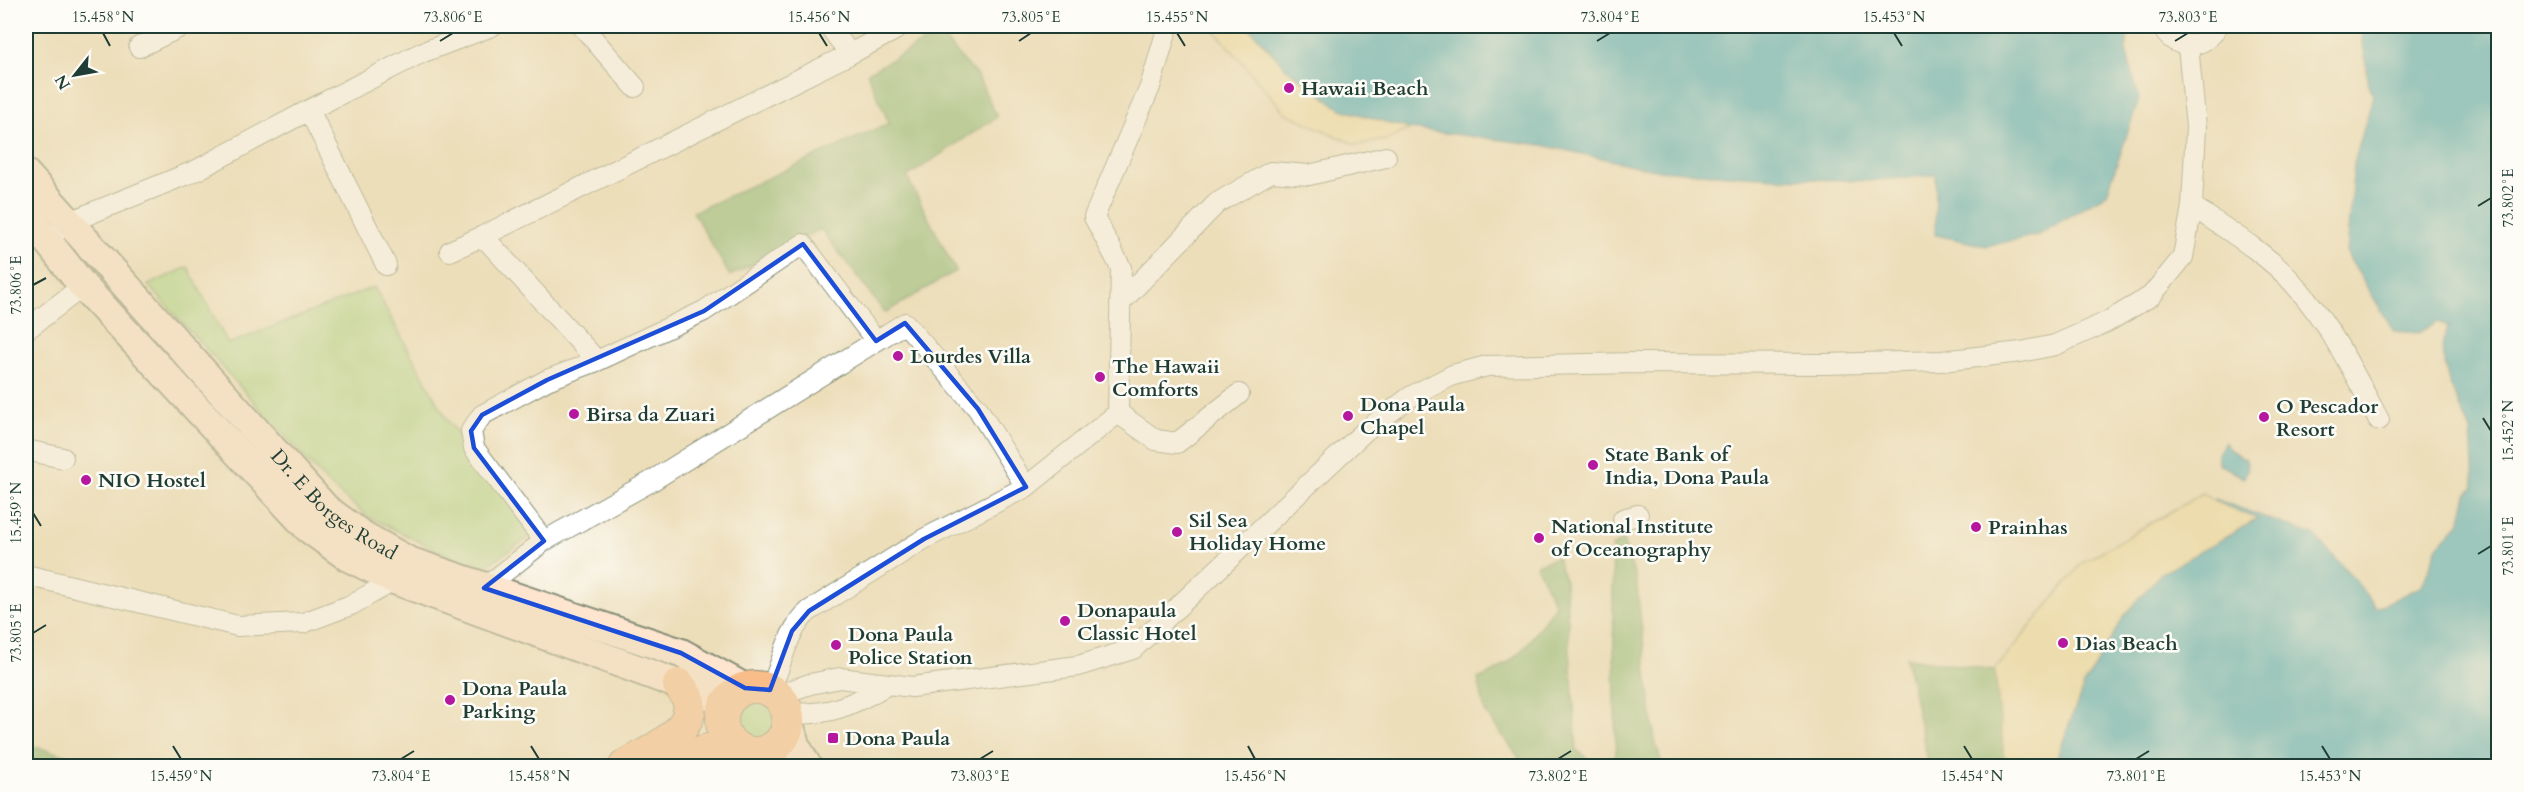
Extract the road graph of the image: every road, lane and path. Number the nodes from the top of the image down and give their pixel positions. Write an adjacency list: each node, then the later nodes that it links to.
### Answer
1 (182, 26): 10 (street)
2 (492, 26): 13 (street)
3 (582, 26): 12 (street)
4 (829, 26): 11 (street)
5 (899, 26): 11 (street)
6 (1168, 26): 23 (street)
7 (2162, 26): 9 (street)
8 (2217, 26): 9 (street)
9 (2188, 46): 16 (street)
10 (139, 47)
11 (850, 54): 19 (street)
12 (635, 87)
13 (309, 110): 18 (street); 21 (street)
14 (1386, 157): 23 (street)
15 (26, 174): 18 (main road, Dr. E Borges Road)
16 (2192, 206): 29 (street); 38 (street)
17 (26, 214): 18 (main road, Dr. E Borges Road)
18 (57, 232): 22 (main road, Dr. E Borges Road); 34 (main road, Dr. E Borges Road)
19 (483, 236): 20 (street); 26 (street)
20 (450, 251)
21 (386, 265)
22 (83, 286): 24 (street); 34 (main road, Dr. E Borges Road)
23 (1120, 303): 28 (street)
24 (26, 330)
25 (876, 341): 26 (street); 32 (street); 33 (street)
26 (597, 361): 33 (street)
27 (1239, 394): 28 (street)
28 (1118, 413): 32 (street)
29 (2379, 420)
30 (26, 450): 31 (street)
31 (63, 458)
32 (1026, 487): 39 (street)
33 (544, 541): 36 (street)
34 (401, 571): 35 (street); 36 (main road, Dr. E Borges Road); 37 (main road, Dr. E Borges Road)
35 (26, 575)
36 (484, 588): 39 (main road, Dr. E Borges Road)
37 (679, 685): 39 (main road, Dr. E Borges Road); 40 (main road)
38 (885, 686): 39 (street); 39 (street)
39 (766, 701): 40 (main road); 41 (main road); 41 (main road); 44 (main road)
40 (681, 731): 42 (main road)
41 (755, 755): 43 (main road)
42 (626, 766)
43 (655, 766)
44 (807, 766)

